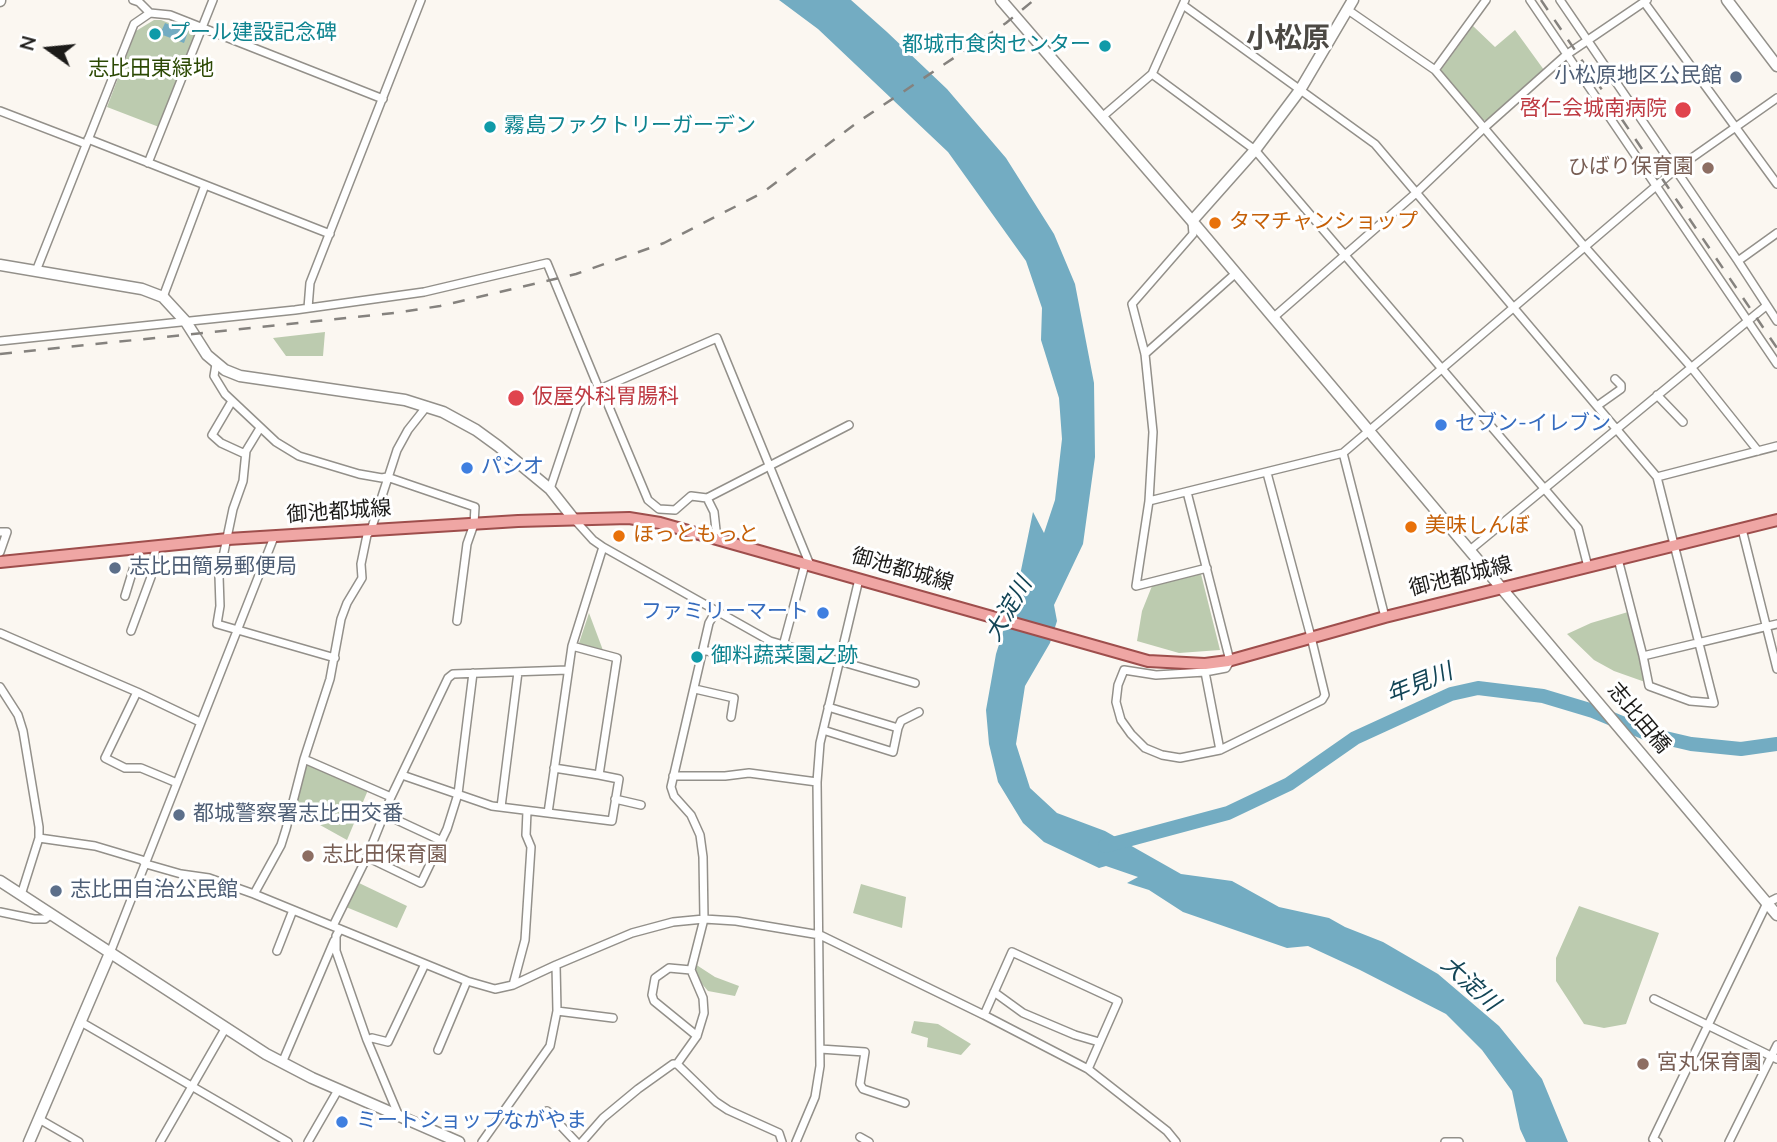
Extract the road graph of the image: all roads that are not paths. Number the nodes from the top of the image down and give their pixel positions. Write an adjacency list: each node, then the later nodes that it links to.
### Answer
1 (133, 0): 12 (street)
2 (213, 0): 13 (street)
3 (421, 0): 21 (street)
4 (1001, 0): 23 (street, 志比田橋)
5 (1486, 0): 17 (street)
6 (1530, 0): 15 (street)
7 (1560, 0): 14 (street)
8 (1727, 0): 16 (street)
9 (1645, 1): 14 (street); 24 (street)
10 (1184, 3): 18 (street); 19 (street)
11 (1351, 5): 17 (street); 19 (street)
12 (150, 13): 13 (street); 26 (street)
13 (202, 28): 21 (street); 28 (street)
14 (1587, 39): 15 (street); 29 (street)
15 (1566, 55): 25 (street); 32 (street)
16 (1777, 65)
17 (1435, 70): 25 (street)
18 (1152, 74): 23 (street); 27 (street)
19 (1300, 90): 27 (street); 33 (street)
20 (1777, 98): 24 (street)
21 (383, 99): 36 (street)
22 (0, 111): 26 (street)
23 (1102, 117): 34 (street, 志比田橋)
24 (1735, 127): 29 (street); 30 (street)
25 (1484, 128): 33 (street); 37 (street)
26 (87, 141): 28 (street); 41 (street)
27 (1255, 150): 34 (street); 38 (street)
28 (148, 163): 31 (street)
29 (1676, 169): 32 (street); 39 (street)
30 (1777, 184)
31 (205, 185): 36 (street); 43 (street)
32 (1658, 187): 37 (street); 48 (street)
33 (1416, 193): 38 (street); 46 (street)
34 (1192, 221): 42 (street, 志比田橋); 52 (street)
35 (1777, 233): 39 (street)
36 (330, 234): 45 (street)
37 (1585, 247): 46 (street); 55 (street)
38 (1345, 254): 47 (street); 56 (street)
39 (1738, 261): 44 (street)
40 (0, 265): 41 (street)
41 (36, 271): 43 (street)
42 (1236, 273): 47 (street, 志比田橋); 52 (street)
43 (163, 297): 50 (street)
44 (1766, 306): 48 (street); 49 (street)
45 (308, 308): 50 (street); 58 (street)
46 (1513, 309): 56 (street); 62 (street)
47 (1274, 317): 67 (street, 志比田橋)
48 (1747, 320): 54 (street); 55 (street)
49 (1777, 321)
50 (186, 322): 51 (street); 53 (street)
51 (0, 341)
52 (1145, 354): 80 (street)
53 (216, 364): 60 (street); 61 (street)
54 (1777, 364)
55 (1691, 367): 59 (street); 69 (street)
56 (1442, 369): 67 (street); 77 (street)
57 (1615, 379): 62 (street)
58 (600, 388): 72 (street); 76 (street); 79 (street)
59 (1657, 395): 63 (street); 66 (street)
60 (232, 401): 65 (street); 71 (street)
61 (427, 406): 74 (street); 76 (street)
62 (1597, 406): 66 (street)
63 (1683, 422)
64 (849, 425): 72 (street)
65 (260, 428): 71 (street); 74 (street)
66 (1617, 428): 75 (street); 77 (street)
67 (1370, 432): 70 (street); 94 (street, 志比田橋)
68 (1777, 446): 69 (street)
69 (1758, 450): 75 (street)
70 (1343, 453): 73 (street); 105 (street)
71 (245, 454): 88 (street)
72 (769, 464): 79 (street); 98 (street)
73 (1266, 473): 78 (street); 112 (street)
74 (387, 477): 83 (street); 85 (street)
75 (1657, 477): 90 (street)
76 (550, 489): 81 (street)
77 (1544, 489): 94 (street); 99 (street)
78 (1187, 492): 80 (street); 100 (street)
79 (707, 498): 89 (street)
80 (1149, 501): 100 (street)
81 (573, 518): 83 (main road, 御池都城線); 89 (main road, 御池都城線); 93 (street)
82 (1777, 520): 84 (main road, 御池都城線)
83 (474, 524): 85 (main road, 御池都城線); 106 (street)
84 (1742, 529): 90 (main road, 御池都城線); 108 (street)
85 (371, 530): 87 (main road, 御池都城線); 119 (street)
86 (0, 532): 95 (street)
87 (274, 537): 88 (main road, 御池都城線); 109 (street)
88 (228, 539): 91 (main road, 御池都城線); 109 (street)
89 (717, 539): 98 (main road, 御池都城線)
90 (1676, 545): 96 (main road, 御池都城線); 113 (street)
91 (156, 546): 92 (main road, 御池都城線); 110 (street)
92 (140, 547): 97 (main road, 御池都城線); 103 (street)
93 (603, 547): 104 (street); 114 (street)
94 (1470, 550): 102 (street, 志比田橋)
95 (0, 552)
96 (1618, 559): 99 (main road, 御池都城線); 117 (street)
97 (0, 562)
98 (808, 564): 101 (main road, 御池都城線); 115 (street)
99 (1588, 567): 102 (main road, 御池都城線)
100 (1207, 568): 121 (street)
101 (859, 579): 120 (street); 121 (main road, 御池都城線)
102 (1501, 589): 105 (main road, 御池都城線); 160 (street, 志比田橋)
103 (125, 596)
104 (716, 611): 115 (street); 116 (street)
105 (1385, 617): 112 (main road, 御池都城線)
106 (457, 621)
107 (1777, 624): 108 (street)
108 (1766, 627): 113 (street); 122 (street)
109 (237, 628): 119 (street); 134 (street)
110 (131, 631)
111 (0, 633): 130 (street)
112 (1311, 637): 121 (main road, 御池都城線); 137 (street)
113 (1699, 643): 117 (street); 117 (street)
114 (572, 646): 123 (street); 141 (street)
115 (783, 646): 120 (street)
116 (703, 650): 118 (street); 129 (street)
117 (1643, 656)
118 (731, 657)
119 (335, 658): 138 (street)
120 (841, 661): 127 (street); 131 (street)
121 (1230, 661): 125 (street)
122 (1777, 669)
123 (568, 670): 124 (street); 139 (street)
124 (518, 672): 126 (street); 149 (street)
125 (1205, 672): 137 (street); 137 (street)
126 (473, 673): 140 (street); 145 (street)
127 (915, 683)
128 (0, 687): 153 (street)
129 (695, 689): 133 (street); 142 (street)
130 (137, 692): 134 (street); 144 (street)
131 (828, 707): 135 (street); 136 (street)
132 (919, 712): 135 (street)
133 (730, 717)
134 (200, 722): 144 (street)
135 (898, 728): 136 (street)
136 (823, 730): 143 (street)
137 (1220, 750)
138 (304, 760): 146 (street); 158 (street)
139 (554, 768): 141 (street); 151 (street)
140 (402, 775): 145 (street); 146 (street)
141 (599, 775): 147 (street)
142 (673, 776): 143 (street); 165 (street)
143 (817, 782): 167 (street)
144 (177, 783): 156 (street)
145 (458, 794): 149 (street); 154 (street)
146 (391, 797): 152 (street)
147 (615, 799): 148 (street); 151 (street)
148 (642, 806)
149 (501, 807): 150 (street)
150 (527, 811): 151 (street); 174 (street)
151 (548, 813)
152 (384, 814): 154 (street); 155 (street)
153 (39, 838): 156 (street); 159 (street)
154 (442, 841): 155 (street)
155 (368, 857): 166 (street)
156 (146, 864): 158 (street); 169 (street)
157 (0, 881): 159 (street)
158 (254, 894): 161 (street)
159 (21, 895): 163 (street)
160 (1772, 901): 164 (street, 志比田橋); 181 (street)
161 (293, 910): 166 (street); 168 (street)
162 (0, 912): 163 (street)
163 (50, 915): 169 (street)
164 (1777, 915)
165 (704, 919): 167 (street); 171 (street); 172 (street)
166 (336, 931): 170 (street); 184 (street); 190 (street)
167 (820, 935): 178 (street); 187 (street)
168 (277, 951)
169 (110, 953): 180 (street); 182 (street)
170 (425, 964): 173 (street); 184 (street)
171 (556, 965): 174 (street); 177 (street)
172 (691, 970): 183 (street); 183 (street)
173 (467, 981): 174 (street); 188 (street)
174 (513, 985)
175 (994, 992): 178 (street); 185 (street); 185 (street)
176 (1654, 999): 181 (street)
177 (557, 1011): 179 (street); 206 (street)
178 (984, 1015): 192 (street)
179 (613, 1018)
180 (81, 1022): 193 (street); 198 (street)
181 (1709, 1025): 189 (street); 215 (street)
182 (225, 1028): 190 (street); 193 (street)
183 (696, 1035): 191 (street)
184 (367, 1040): 197 (street)
185 (1099, 1042): 192 (street)
186 (1777, 1045): 189 (street)
187 (820, 1049): 195 (street); 210 (street)
188 (438, 1050)
189 (1774, 1057): 216 (street)
190 (282, 1063): 194 (street)
191 (677, 1064): 208 (street); 209 (street)
192 (1087, 1069): 212 (street)
193 (192, 1086): 202 (street); 203 (street)
194 (338, 1090): 197 (street); 204 (street)
195 (905, 1103)
196 (548, 1111): 207 (street)
197 (398, 1114): 205 (street)
198 (39, 1119): 200 (street); 201 (street)
199 (860, 1137): 211 (street)
200 (29, 1142)
201 (79, 1142)
202 (160, 1142)
203 (288, 1142)
204 (308, 1142)
205 (457, 1142)
206 (482, 1142)
207 (576, 1142)
208 (582, 1142)
209 (782, 1142)
210 (796, 1142)
211 (869, 1142)
212 (1176, 1142)
213 (1445, 1142): 214 (street)
214 (1459, 1142)
215 (1658, 1142)
216 (1729, 1142)

